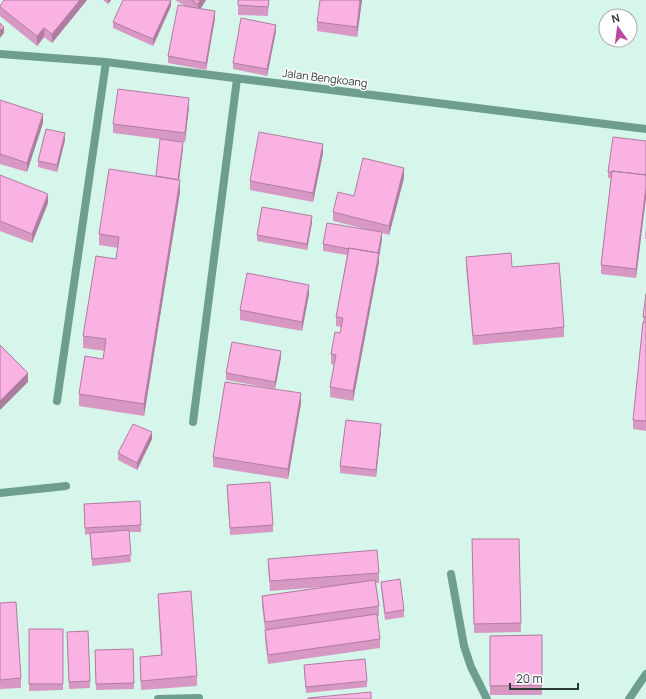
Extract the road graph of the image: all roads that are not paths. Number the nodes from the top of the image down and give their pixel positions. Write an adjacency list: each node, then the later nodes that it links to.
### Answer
1 (0, 54): 2 (street, Jalan Bengkoang)
2 (106, 62): 3 (street, Jalan Bengkoang); 5 (street)
3 (237, 79): 4 (street, Jalan Bengkoang); 6 (street)
4 (646, 129)
5 (57, 401)
6 (193, 422)
7 (66, 486): 8 (street)
8 (0, 493)
9 (452, 574): 13 (street)
10 (646, 674): 14 (street)
11 (199, 698): 12 (street)
12 (158, 699)
13 (487, 699)
14 (629, 699)

